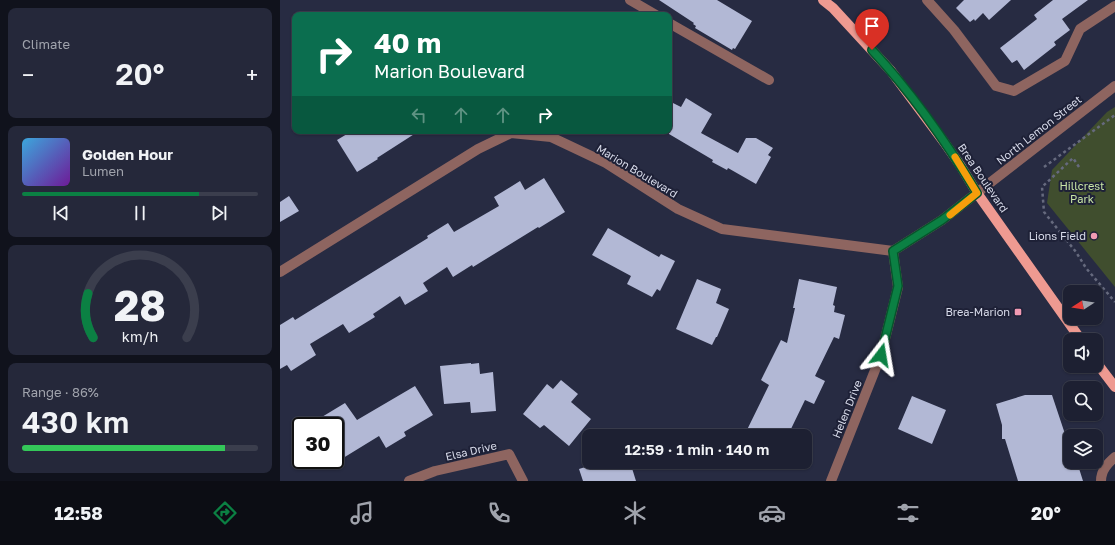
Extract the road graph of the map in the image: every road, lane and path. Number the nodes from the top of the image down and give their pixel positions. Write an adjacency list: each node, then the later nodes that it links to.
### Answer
1 (630, 0): 5 (street)
2 (823, 0): 14 (main road, Brea Boulevard)
3 (927, 0): 4 (street)
4 (1115, 6)
5 (651, 12)
6 (672, 25): 7 (street)
7 (769, 80)
8 (1115, 86): 14 (street, North Lemon Street)
9 (1115, 115): 12 (path)
10 (509, 134): 16 (street, Marion Boulevard)
11 (521, 134): 15 (street, Marion Boulevard)
12 (1044, 167)
13 (1080, 167): 17 (path)
14 (977, 193): 15 (street); 18 (main road, Brea Boulevard)
15 (893, 251): 24 (street, Helen Drive)
16 (280, 272)
17 (1115, 302)
18 (1076, 333)
19 (1103, 371): 20 (main road)
20 (1115, 387)
21 (1115, 456): 25 (street)
22 (409, 481): 23 (street, Elsa Drive)
23 (523, 481)
24 (831, 481)
25 (1101, 481)

